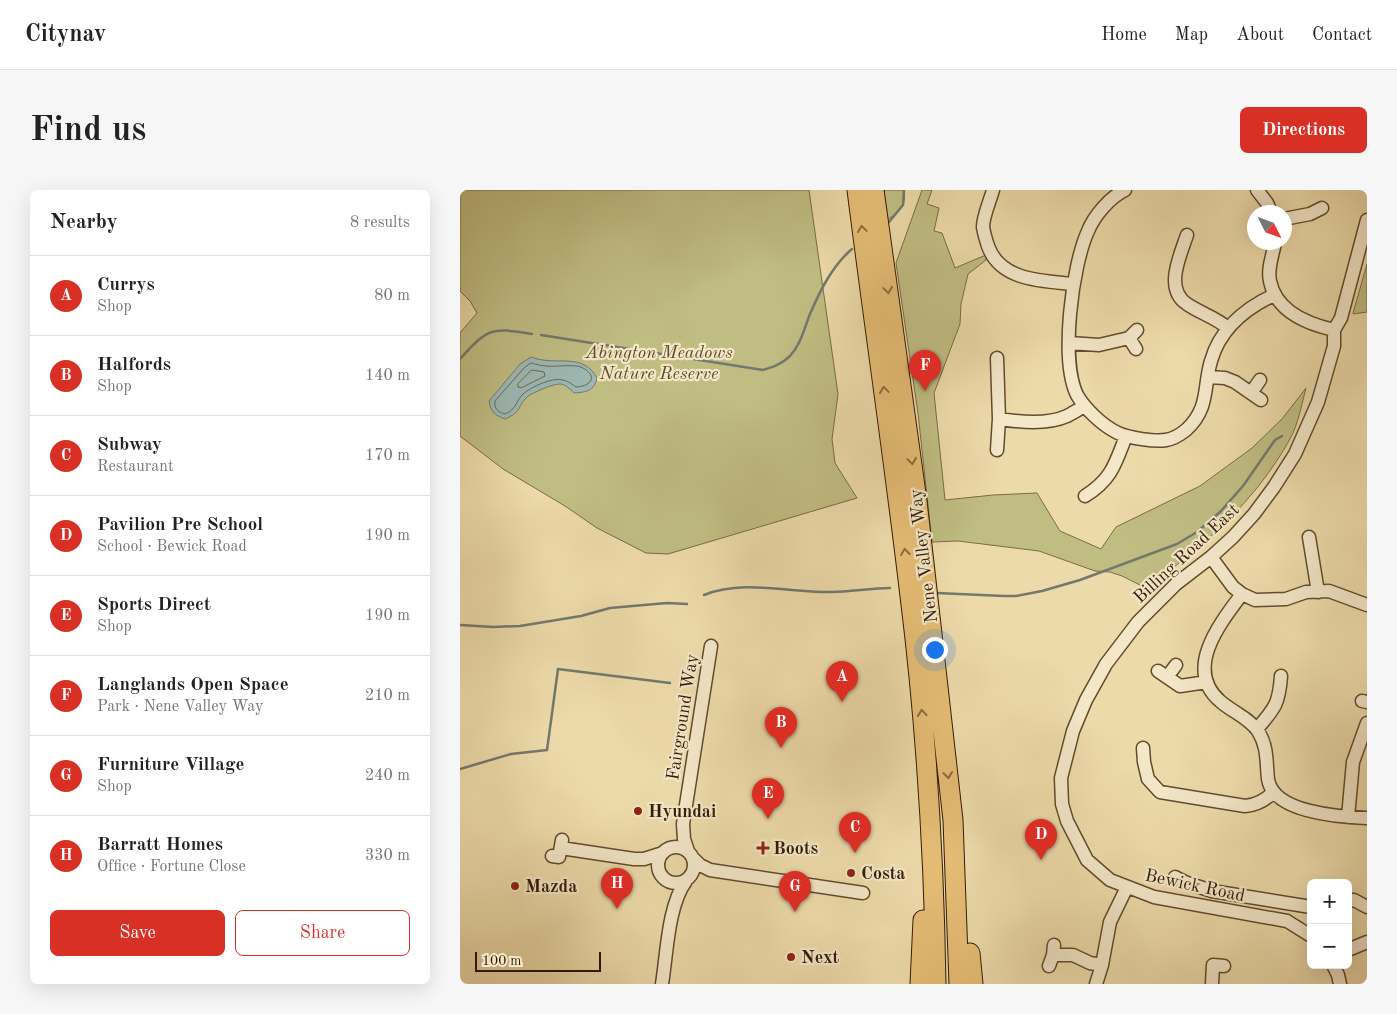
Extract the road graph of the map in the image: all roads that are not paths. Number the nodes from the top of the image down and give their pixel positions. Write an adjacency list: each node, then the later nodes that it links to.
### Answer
1 (856, 190): 38 (highway, Nene Valley Way, one-way to 1)
2 (874, 190): 43 (highway, Nene Valley Way, one-way to 43)
3 (994, 190): 12 (street)
4 (1257, 190): 6 (street)
5 (1120, 191): 12 (street)
6 (1268, 205)
7 (1315, 216): 8 (street)
8 (1292, 218)
9 (1367, 220): 15 (street, Billing Road East)
10 (1188, 244): 14 (street)
11 (1273, 250): 13 (street)
12 (1074, 284): 17 (street)
13 (1274, 295): 14 (street); 15 (street)
14 (1228, 328): 19 (street)
15 (1334, 330): 27 (street, Billing Road East)
16 (1134, 339): 17 (street)
17 (1069, 343): 21 (street)
18 (1000, 365): 22 (street)
19 (1208, 377): 20 (street); 23 (street)
20 (1260, 380)
21 (1085, 406): 22 (street); 23 (street)
22 (999, 420): 24 (street)
23 (1126, 436): 25 (street)
24 (997, 450)
25 (1102, 501)
26 (1310, 537): 28 (street)
27 (1210, 557): 29 (street); 40 (street, Billing Road East)
28 (1318, 592): 29 (street); 30 (street)
29 (1242, 594): 34 (street)
30 (1367, 605)
31 (711, 646): 44 (street, Fairground Way)
32 (1176, 666): 34 (street)
33 (1281, 676): 36 (street)
34 (1207, 682): 36 (street)
35 (1367, 723): 41 (street)
36 (1257, 729): 39 (street)
37 (1142, 746): 39 (street)
38 (926, 762): 67 (highway); 68 (highway, Nene Valley Way)
39 (1273, 792): 41 (street)
40 (1061, 794): 53 (street, Bewick Road)
41 (1348, 817): 42 (street)
42 (1367, 818)
43 (953, 820): 69 (highway, Nene Valley Way); 70 (highway)
44 (683, 824): 46 (street); 47 (street)
45 (558, 848): 48 (street)
46 (667, 850): 47 (street); 48 (street); 51 (street)
47 (691, 855): 49 (street); 52 (street)
48 (634, 859): 51 (street)
49 (710, 870): 52 (street); 54 (street)
50 (1175, 876): 57 (street)
51 (663, 877): 52 (street); 56 (street)
52 (688, 878): 56 (street)
53 (1127, 887): 59 (street, Bewick Road); 63 (street)
54 (863, 892)
55 (1352, 900): 58 (street)
56 (674, 905): 66 (street)
57 (1307, 906)
58 (1367, 907)
59 (1307, 933)
60 (1367, 942): 61 (street)
61 (1352, 948)
62 (1052, 955): 63 (street)
63 (1102, 965): 71 (street)
64 (1224, 966): 72 (street)
65 (1335, 969): 73 (street)
66 (662, 984)
67 (920, 984)
68 (936, 984)
69 (959, 984)
70 (973, 984)
71 (1096, 984)
72 (1212, 984)
73 (1340, 984)

